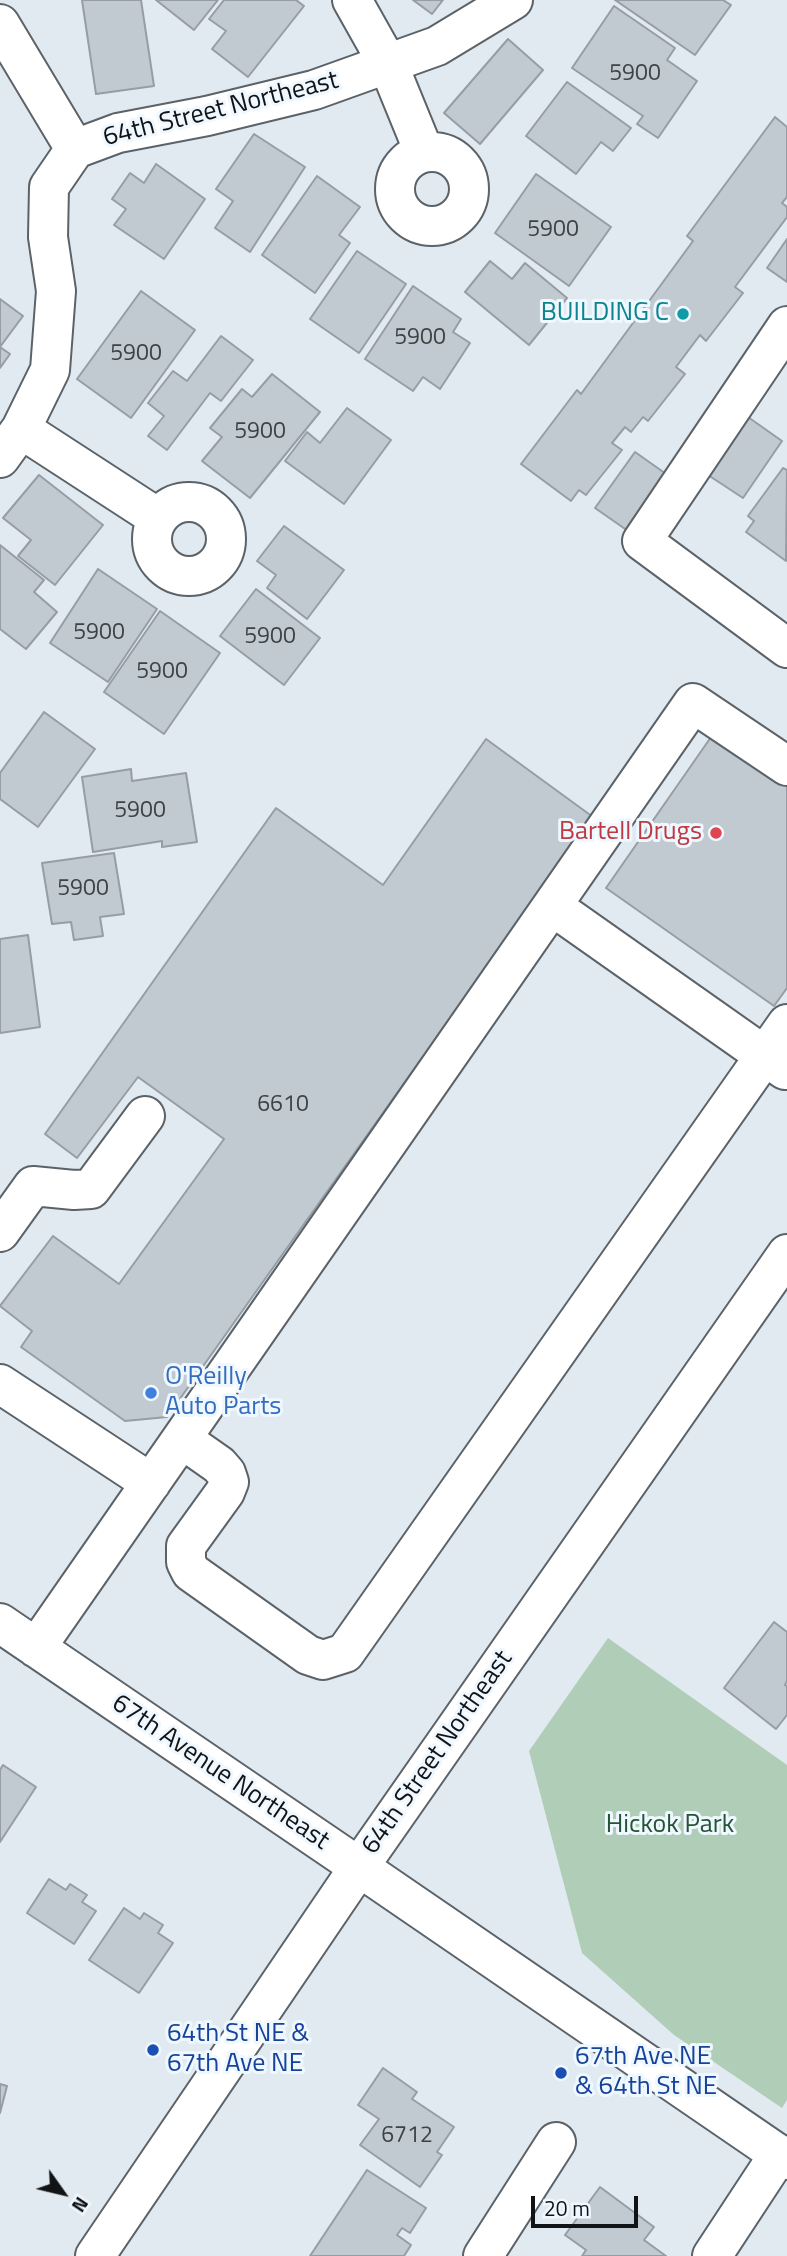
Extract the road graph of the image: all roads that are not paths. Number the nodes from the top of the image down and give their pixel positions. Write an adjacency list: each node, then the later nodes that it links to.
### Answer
1 (352, 0): 4 (main road)
2 (513, 0): 4 (main road, 64th Street Northeast)
3 (0, 24): 5 (main road)
4 (387, 64): 5 (main road, 64th Street Northeast); 6 (main road)
5 (75, 149): 8 (main road, 64th Street Northeast)
6 (424, 152)
7 (787, 326): 10 (main road)
8 (11, 443): 9 (main road)
9 (158, 518)
10 (787, 648)
11 (787, 766): 12 (main road)
12 (552, 906): 14 (main road); 19 (main road)
13 (787, 1024): 14 (main road)
14 (776, 1064): 19 (main road)
15 (145, 1116): 16 (main road)
16 (0, 1232)
17 (787, 1254): 23 (main road, 64th Street Northeast)
18 (0, 1384): 20 (main road)
19 (182, 1439): 20 (main road)
20 (150, 1483): 22 (main road)
21 (0, 1623): 22 (main road, 67th Avenue Northeast)
22 (36, 1648): 23 (main road, 67th Avenue Northeast)
23 (359, 1867): 25 (main road, 67th Avenue Northeast); 26 (main road, 64th Street Northeast)
24 (556, 2143): 27 (main road)
25 (783, 2157): 28 (main road)
26 (95, 2256)
27 (483, 2256)
28 (712, 2256)

